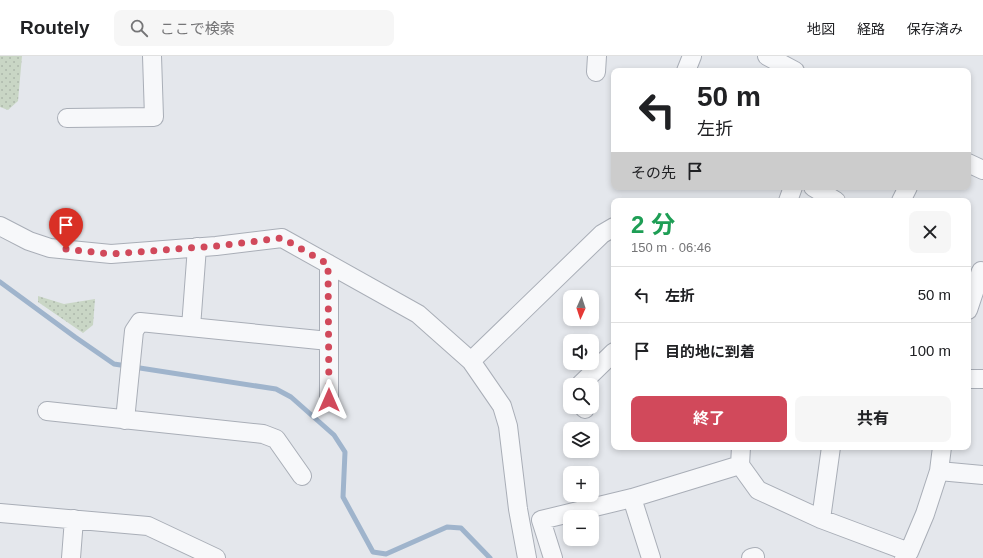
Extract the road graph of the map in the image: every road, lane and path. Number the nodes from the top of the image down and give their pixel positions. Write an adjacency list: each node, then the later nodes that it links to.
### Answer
1 (152, 56): 6 (street)
2 (692, 56): 4 (street)
3 (767, 56): 5 (street)
4 (687, 68)
5 (789, 68)
6 (67, 118)
7 (971, 164): 8 (street)
8 (983, 170)
9 (818, 190): 10 (street)
10 (831, 198)
11 (0, 226): 13 (street)
12 (611, 229): 20 (street)
13 (197, 247): 14 (street); 17 (street)
14 (328, 264): 18 (street); 20 (street)
15 (977, 270): 16 (street)
16 (971, 297)
17 (191, 327): 18 (street); 26 (street)
18 (329, 341): 24 (street)
19 (611, 355): 21 (street)
20 (472, 361): 41 (street)
21 (587, 378)
22 (971, 379): 23 (street)
23 (983, 379)
24 (329, 400)
25 (47, 412): 26 (street)
26 (125, 420): 33 (street)
27 (741, 450): 30 (street)
28 (831, 450): 37 (street)
29 (942, 450): 31 (street)
30 (740, 465): 34 (street); 37 (street)
31 (939, 471): 32 (street); 38 (street)
32 (983, 475)
33 (302, 476)
34 (632, 498): 42 (street); 43 (street)
35 (0, 513): 36 (street)
36 (74, 519): 39 (street); 40 (street)
37 (821, 519): 38 (street)
38 (906, 555)
39 (71, 558)
40 (216, 558)
41 (527, 558)
42 (553, 558)
43 (651, 558)

